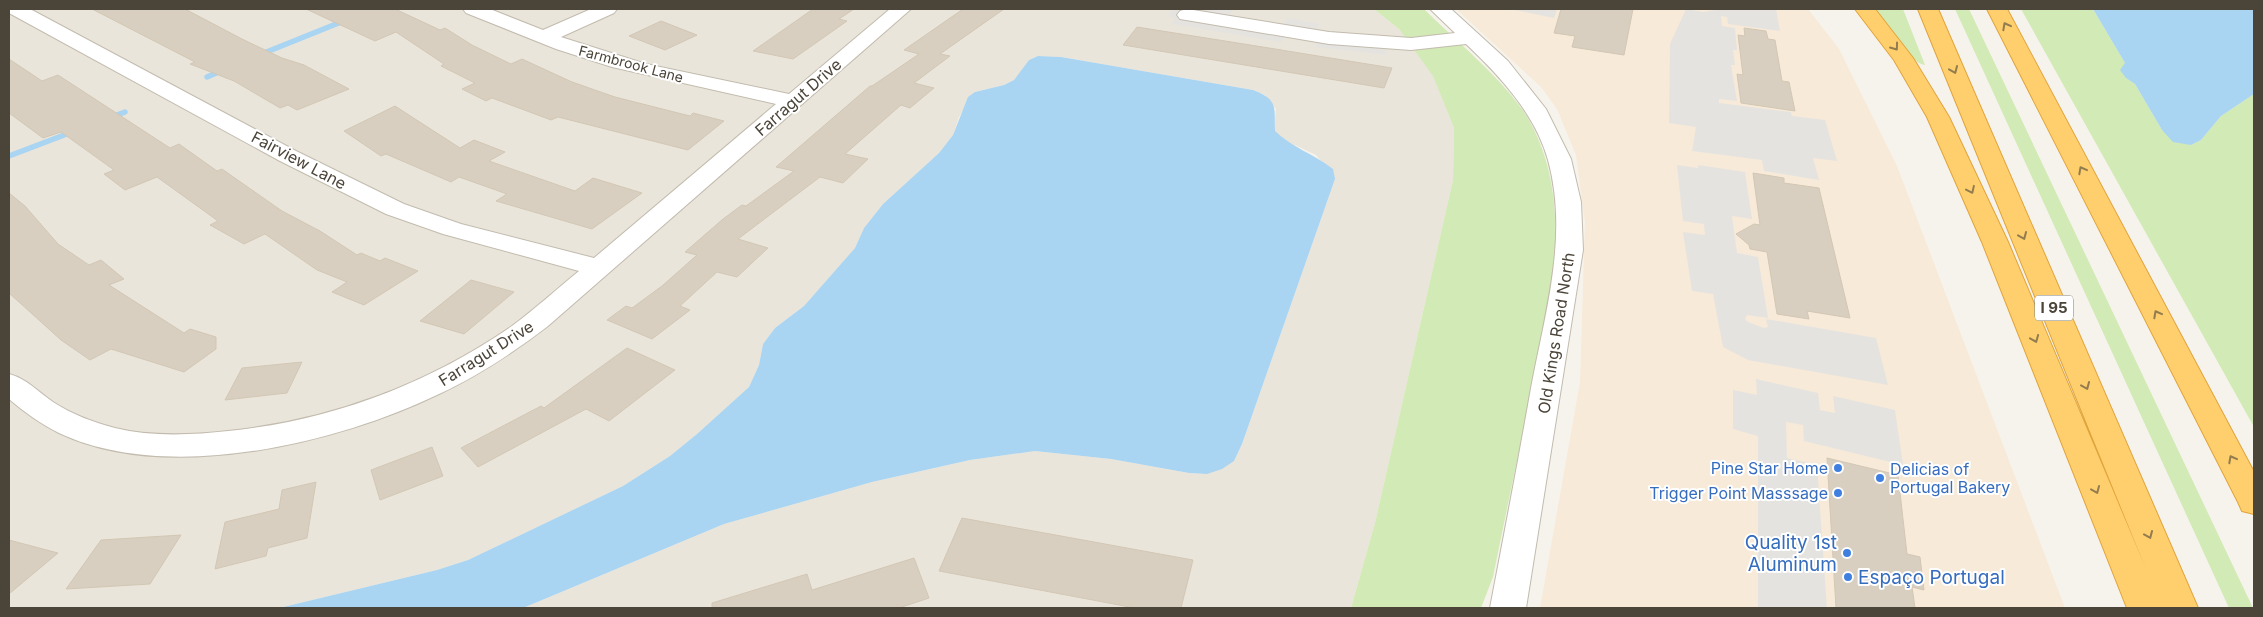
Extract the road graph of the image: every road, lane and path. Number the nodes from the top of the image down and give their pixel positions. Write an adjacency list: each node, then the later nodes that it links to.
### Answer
1 (16, 9): 13 (street, Fairview Lane)
2 (474, 9): 10 (street, Farmbrook Lane)
3 (607, 9): 10 (street)
4 (901, 9): 12 (street, Farragut Drive)
5 (1440, 9): 11 (street, Old Kings Road North)
6 (1865, 9): 17 (highway, one-way to 17)
7 (1928, 9): 18 (highway, I 95, one-way to 18)
8 (1997, 9): 15 (highway, one-way to 8)
9 (1187, 15): 11 (street)
10 (543, 37): 12 (street, Farmbrook Lane)
11 (1471, 37): 16 (street, Old Kings Road North)
12 (793, 101): 13 (street, Farragut Drive)
13 (599, 268): 14 (street, Farragut Drive)
14 (9, 384)
15 (2254, 502)
16 (1508, 608)
17 (2145, 608)
18 (2180, 608)

